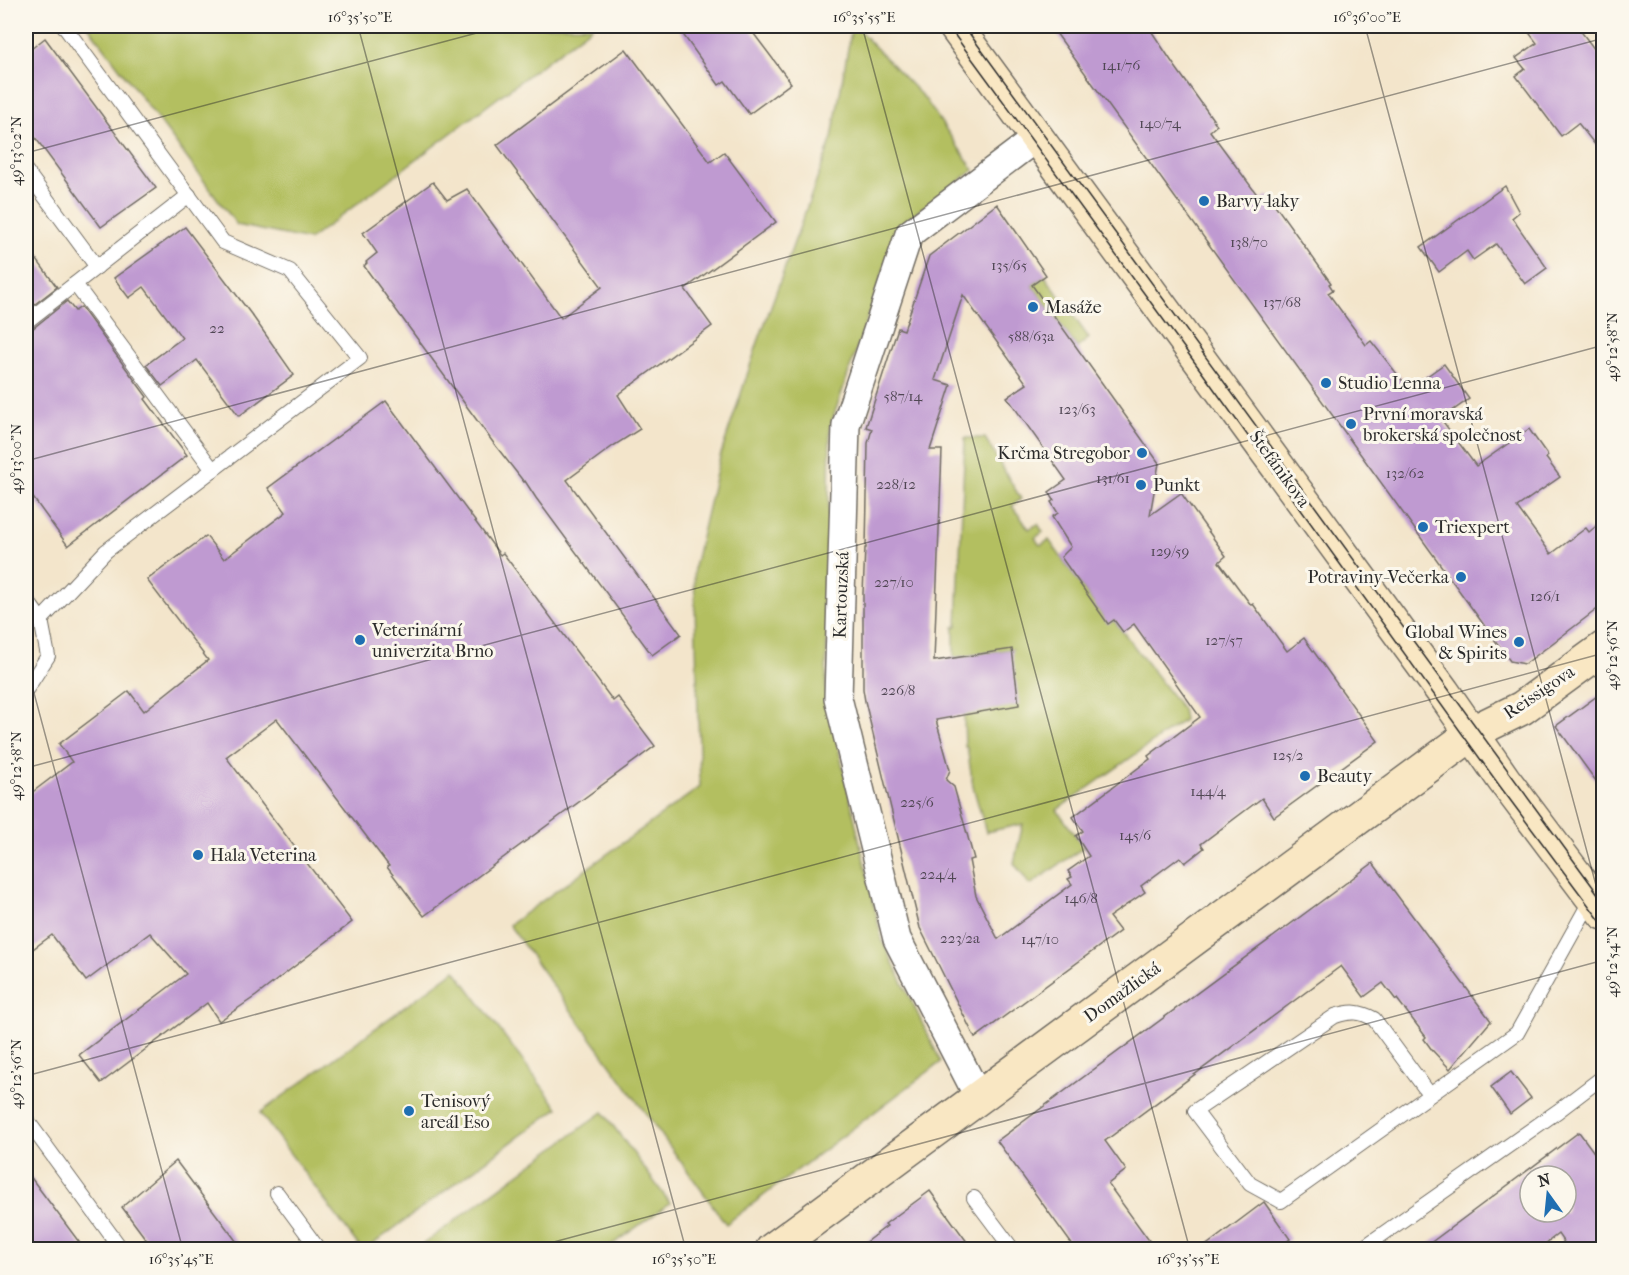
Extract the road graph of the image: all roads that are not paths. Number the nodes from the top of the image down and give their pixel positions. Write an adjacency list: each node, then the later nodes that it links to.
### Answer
1 (64, 26): 5 (lane)
2 (955, 26): 3 (street, Štefánikova)
3 (1036, 138): 14 (street, Štefánikova); 18 (street, Kartouzská)
4 (26, 171): 6 (lane)
5 (189, 195): 6 (lane); 9 (lane)
6 (97, 267): 7 (lane)
7 (75, 284): 8 (lane); 9 (lane)
8 (26, 322)
9 (213, 470): 11 (lane)
10 (26, 599): 11 (lane)
11 (41, 620): 13 (lane)
12 (1604, 648): 14 (street, Reissigova)
13 (26, 690)
14 (1472, 734): 15 (street, Štefánikova); 18 (street, Domažlická)
15 (1598, 906): 17 (lane)
16 (1604, 1076): 26 (lane)
17 (1430, 1095): 17 (lane)
18 (979, 1098): 24 (street, Domažlická)
19 (26, 1119): 22 (lane)
20 (277, 1193): 23 (lane)
21 (974, 1197): 25 (lane)
22 (122, 1250)
23 (319, 1250)
24 (772, 1250)
25 (1013, 1250)
26 (1360, 1250)

